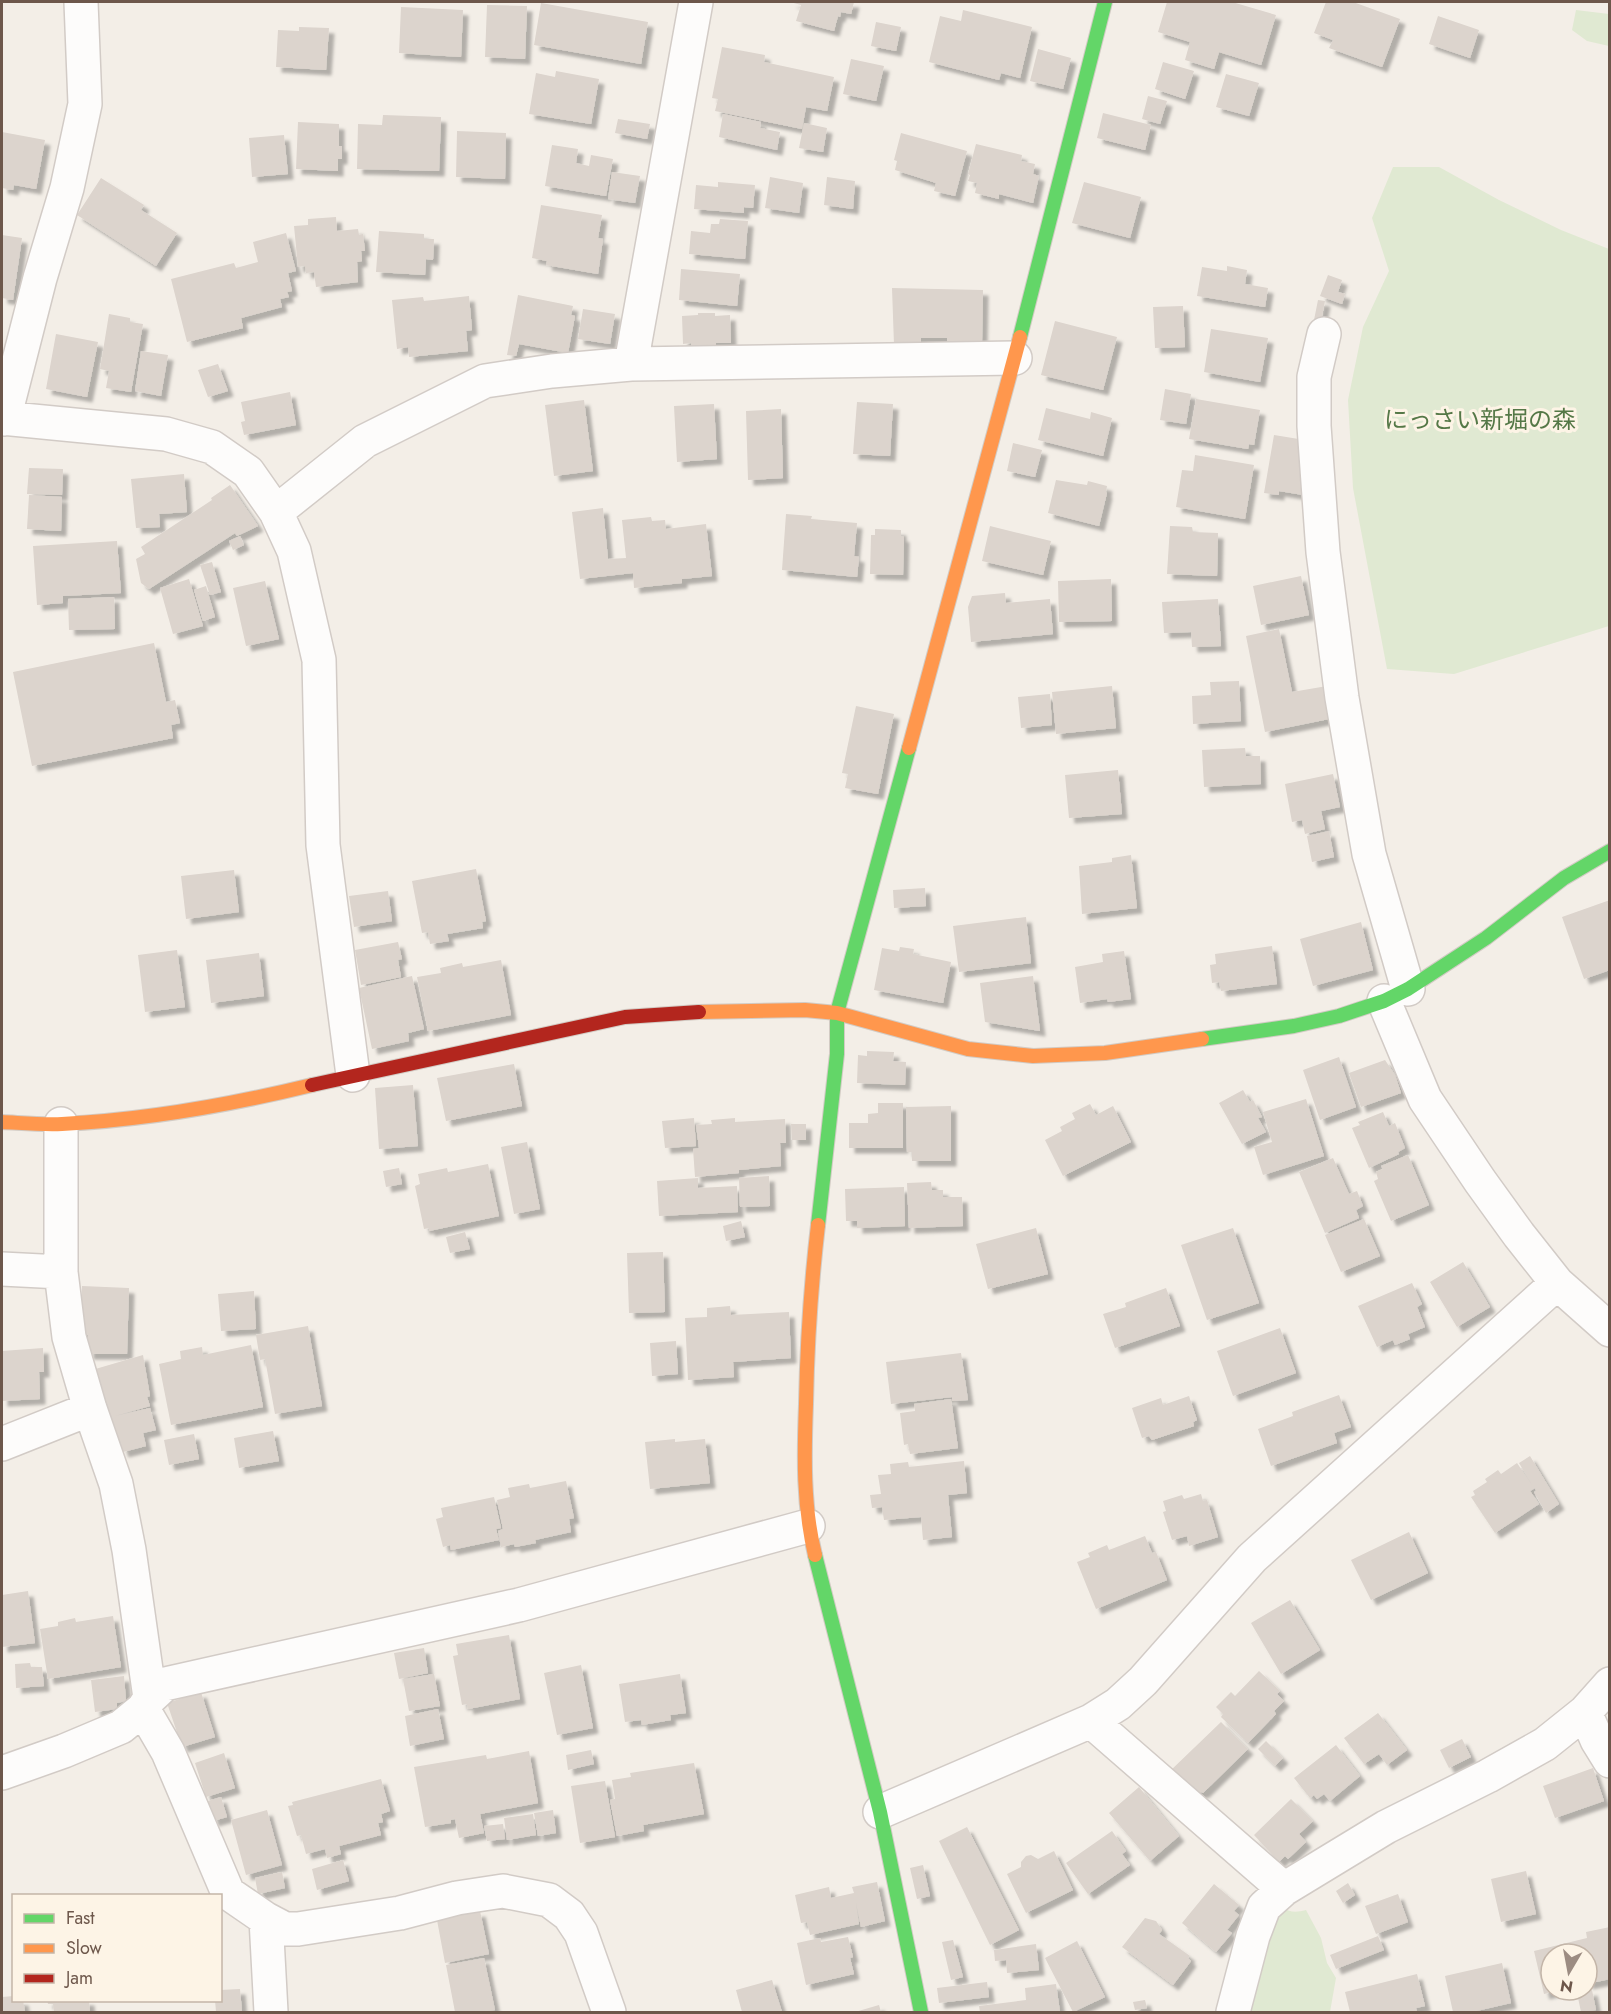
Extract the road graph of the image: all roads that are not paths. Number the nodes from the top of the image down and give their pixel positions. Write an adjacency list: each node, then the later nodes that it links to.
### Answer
1 (81, 2): 7 (street)
2 (696, 2): 6 (street)
3 (1105, 2): 5 (street)
4 (1324, 334): 10 (street)
5 (1015, 358): 6 (street); 11 (street)
6 (631, 364): 8 (street)
7 (3, 418): 8 (street)
8 (276, 512): 12 (street)
9 (1610, 851): 10 (street)
10 (1396, 995): 11 (street); 17 (street)
11 (837, 1013): 12 (street); 21 (street)
12 (353, 1075): 14 (street)
13 (2, 1122): 14 (street)
14 (61, 1124): 16 (street)
15 (2, 1269): 16 (street)
16 (61, 1272): 19 (street)
17 (1557, 1283): 18 (street); 25 (street)
18 (1610, 1330)
19 (90, 1409): 20 (street); 23 (street)
20 (2, 1443)
21 (808, 1526): 23 (street); 28 (street)
22 (1610, 1684): 24 (street)
23 (146, 1704): 27 (street); 30 (street)
24 (1584, 1712): 26 (street); 29 (street)
25 (1091, 1721): 28 (street); 29 (street)
26 (1610, 1761)
27 (2, 1773)
28 (880, 1812): 33 (street)
29 (1284, 1889): 34 (street)
30 (266, 1919): 31 (street); 32 (street)
31 (271, 2013)
32 (609, 2013)
33 (921, 2013)
34 (1233, 2013)

